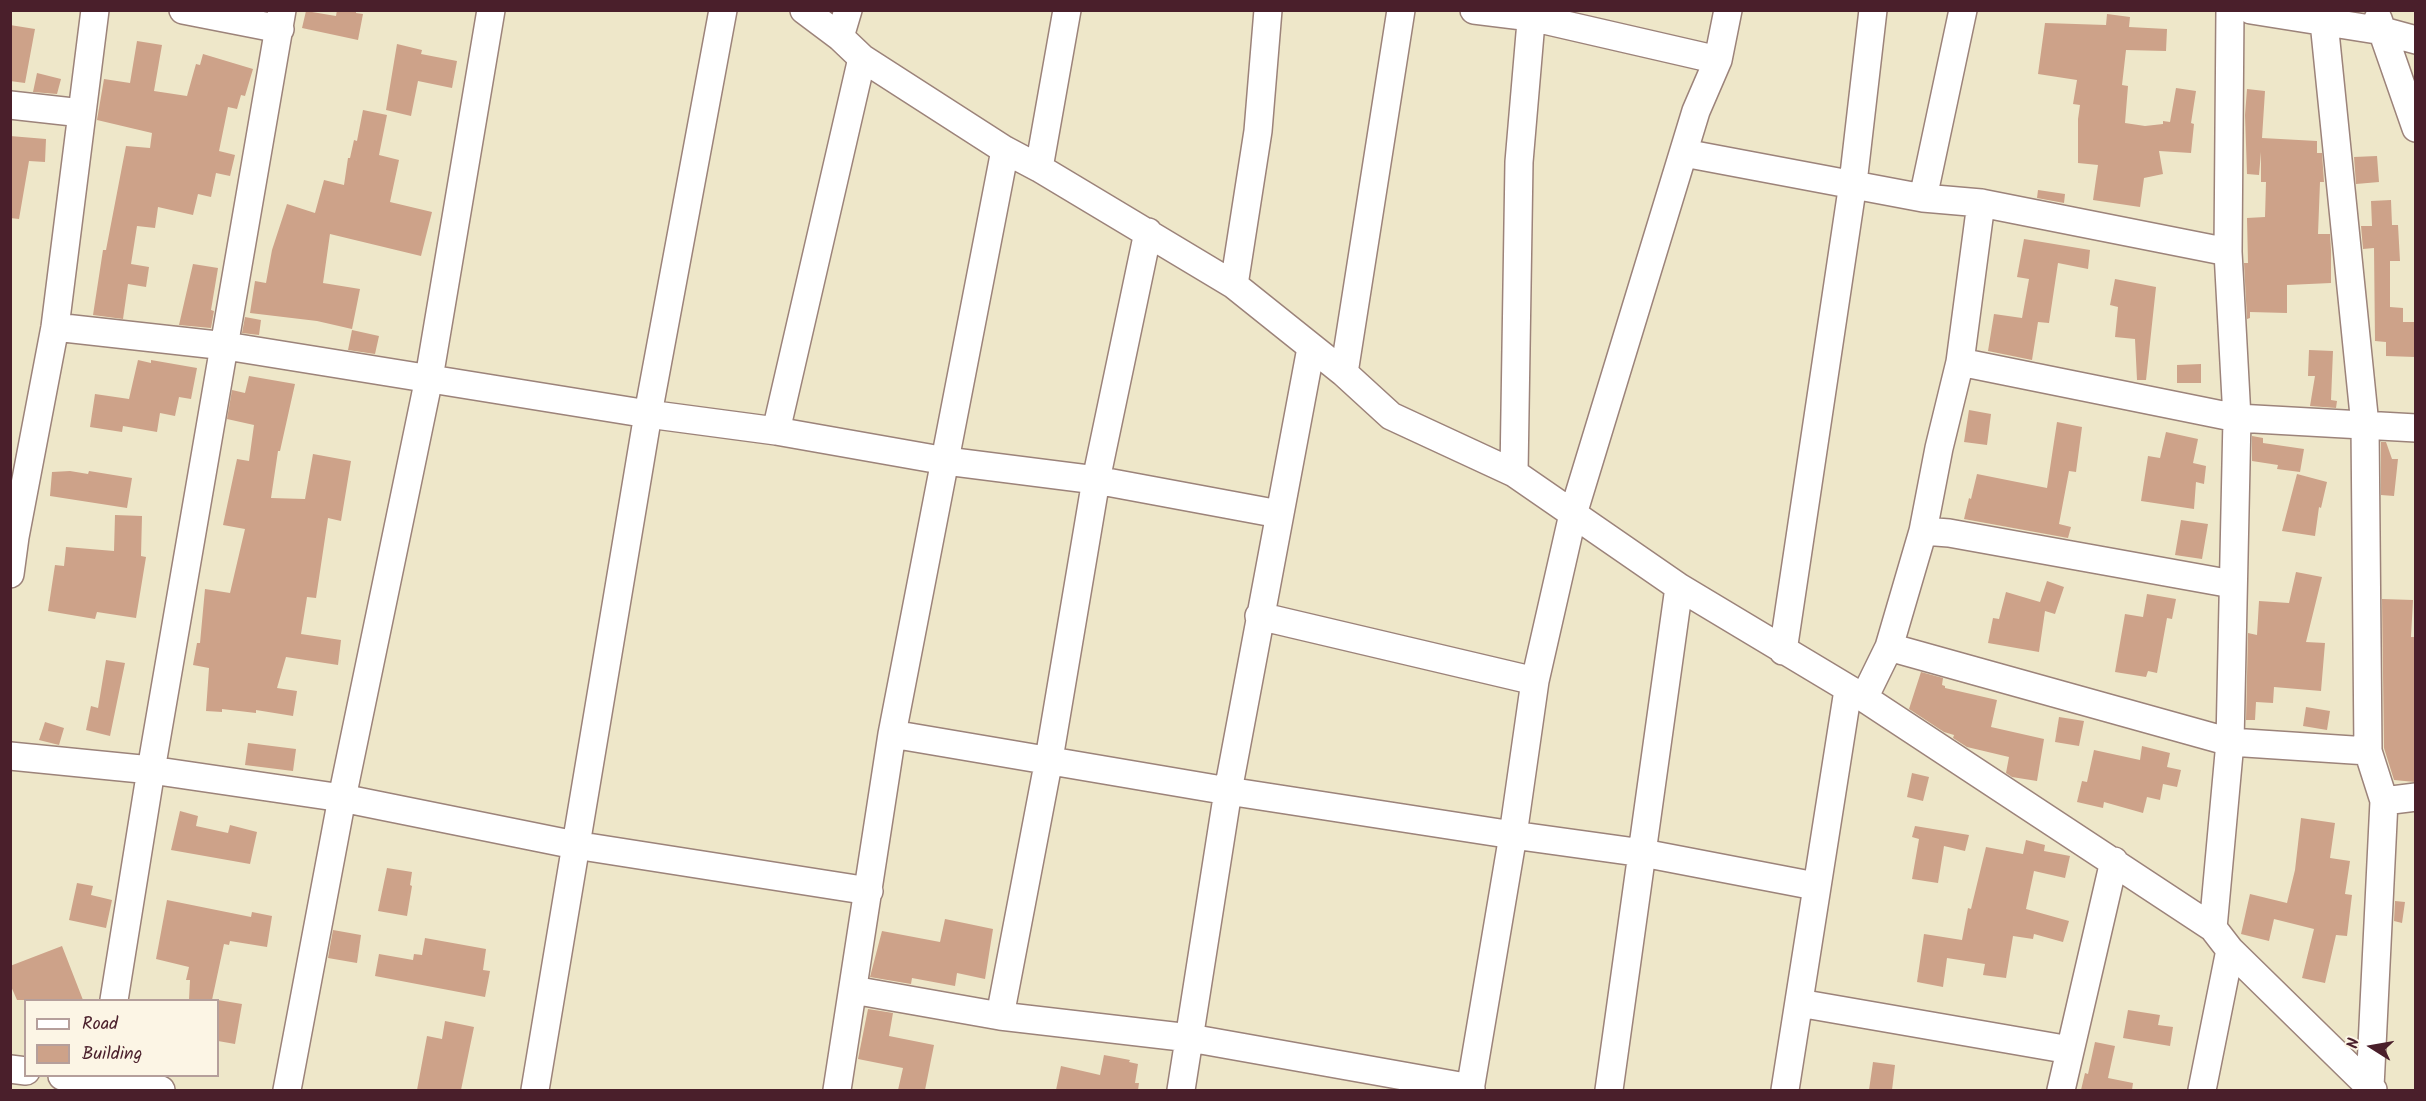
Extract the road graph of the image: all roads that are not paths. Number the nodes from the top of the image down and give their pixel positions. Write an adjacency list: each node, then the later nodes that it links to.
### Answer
1 (95, 10): 25 (street)
2 (183, 10): 17 (street)
3 (491, 10): 41 (street)
4 (723, 10): 42 (street)
5 (804, 10): 20 (street)
6 (848, 10): 20 (street)
7 (1067, 10): 29 (street)
8 (1269, 10): 35 (street)
9 (1401, 10): 40 (street)
10 (1474, 10): 16 (street)
11 (1728, 10): 23 (street)
12 (1873, 10): 30 (street)
13 (1963, 10): 31 (street)
14 (2230, 10): 34 (street)
15 (2251, 10): 18 (street)
16 (1531, 14): 23 (street); 48 (street)
17 (281, 20): 37 (street)
18 (2324, 21): 19 (street); 44 (street)
19 (2379, 21): 21 (street); 26 (street)
20 (840, 37): 22 (street)
21 (2415, 40)
22 (862, 58): 27 (street); 46 (street)
23 (1718, 60): 28 (street)
24 (10, 105): 25 (street)
25 (82, 113): 36 (street)
26 (2415, 128)
27 (1005, 150): 29 (street); 47 (street)
28 (1684, 153): 30 (street); 51 (street)
29 (1039, 168): 33 (street)
30 (1852, 183): 31 (street); 59 (street)
31 (1923, 198): 32 (street)
32 (1981, 203): 34 (street); 39 (street)
33 (1148, 232): 35 (street); 49 (street)
34 (2228, 252): 43 (street)
35 (1234, 285): 38 (street)
36 (55, 327): 37 (street); 53 (street)
37 (226, 346): 41 (street); 67 (street)
38 (1311, 348): 40 (street); 50 (street)
39 (1959, 362): 43 (street); 52 (street)
40 (1344, 373): 48 (street)
41 (429, 378): 42 (street); 70 (street)
42 (648, 414): 46 (street); 73 (street)
43 (2237, 418): 44 (street); 55 (street)
44 (2366, 425): 45 (street); 64 (street)
45 (2415, 428)
46 (776, 431): 47 (street)
47 (946, 461): 49 (street); 62 (street)
48 (1514, 473): 51 (street)
49 (1096, 480): 50 (street); 66 (street)
50 (1279, 514): 57 (street)
51 (1573, 514): 56 (street); 60 (street)
52 (1923, 531): 55 (street); 58 (street)
53 (13, 537): 54 (street)
54 (10, 574)
55 (2232, 584): 63 (street)
56 (1679, 587): 59 (street); 74 (street)
57 (1259, 616): 60 (street); 68 (street)
58 (1889, 647): 61 (street); 63 (street)
59 (1783, 651): 61 (street)
60 (1535, 681): 72 (street)
61 (1856, 694): 75 (street); 76 (street)
62 (892, 734): 66 (street); 77 (street)
63 (2230, 742): 64 (street); 78 (street)
64 (2368, 752): 71 (street)
65 (10, 756): 67 (street)
66 (1049, 759): 68 (street); 83 (street)
67 (151, 770): 70 (street); 81 (street)
68 (1228, 790): 72 (street); 84 (street)
69 (2415, 797): 71 (street)
70 (342, 798): 73 (street); 91 (street)
71 (2384, 801): 89 (street)
72 (1513, 835): 74 (street); 88 (street)
73 (575, 845): 77 (street); 92 (street)
74 (1644, 853): 76 (street); 95 (street)
75 (2114, 861): 78 (street); 85 (street)
76 (1815, 886): 82 (street)
77 (869, 891): 80 (street)
78 (2213, 928): 79 (street)
79 (2230, 950): 89 (street); 98 (street)
80 (853, 990): 83 (street); 93 (street)
81 (114, 999)
82 (1799, 1003): 85 (street); 96 (street)
83 (1000, 1016): 84 (street)
84 (1190, 1038): 88 (street); 94 (street)
85 (2070, 1050): 97 (street)
86 (82, 1077): 87 (street)
87 (102, 1078): 90 (street)
88 (1470, 1089)
89 (2372, 1089)
90 (161, 1090)
91 (286, 1090)
92 (534, 1090)
93 (837, 1090)
94 (1181, 1090)
95 (1609, 1090)
96 (1785, 1090)
97 (2061, 1090)
98 (2202, 1090)

